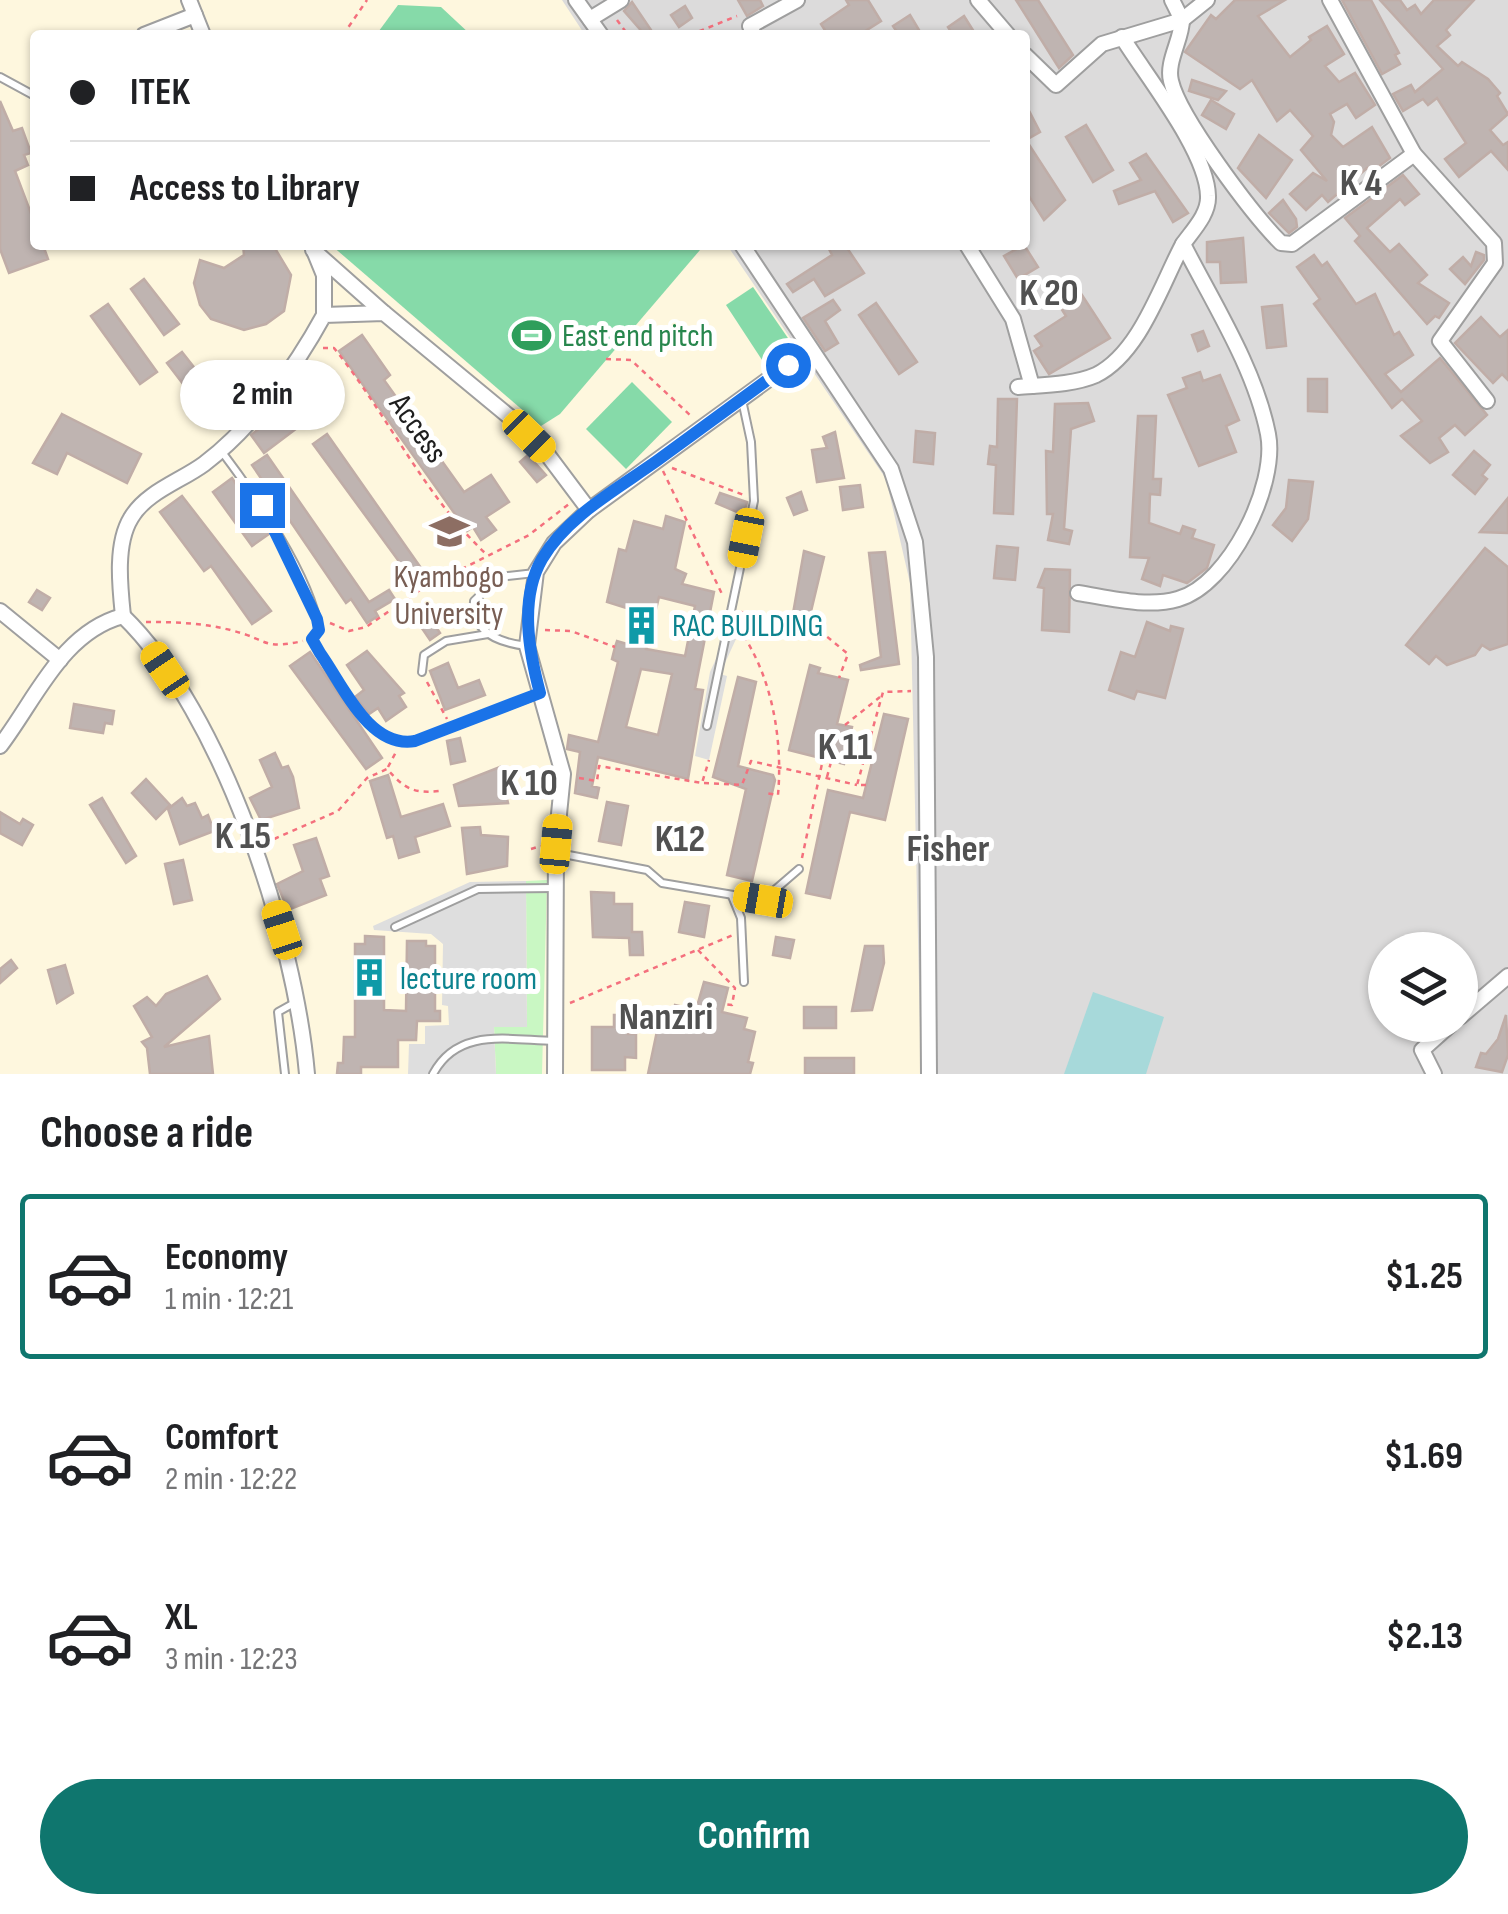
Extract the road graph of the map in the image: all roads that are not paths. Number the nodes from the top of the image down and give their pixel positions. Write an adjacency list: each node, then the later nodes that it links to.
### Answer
1 (189, 0): 9 (street)
2 (576, 0): 10 (street)
3 (798, 0): 15 (street)
4 (978, 0): 16 (street)
5 (1172, 0): 11 (street)
6 (1206, 0): 11 (street)
7 (1330, 0): 21 (street)
8 (615, 4): 10 (street)
9 (195, 16): 12 (street); 13 (street)
10 (590, 20): 14 (street)
11 (1182, 20): 17 (street); 21 (street)
12 (157, 30)
13 (201, 30)
14 (597, 30)
15 (753, 30)
16 (1004, 30)
17 (1122, 37): 18 (street); 22 (street)
18 (1030, 60)
19 (0, 77): 20 (lane)
20 (30, 93)
21 (1414, 154): 31 (street)
22 (1183, 244): 26 (street); 35 (street)
23 (312, 250): 28 (street)
24 (314, 250): 27 (street)
25 (745, 250): 29 (street)
26 (971, 250)
27 (384, 313): 28 (street); 33 (street)
28 (324, 315): 32 (street)
29 (810, 349): 30 (street); 60 (street)
30 (742, 399): 33 (street); 43 (lane)
31 (1487, 401)
32 (221, 450): 37 (street); 42 (lane)
33 (584, 504): 34 (street)
34 (536, 572): 38 (lane); 39 (street)
35 (1078, 594)
36 (0, 611): 40 (street)
37 (126, 620): 40 (street); 52 (street)
38 (488, 634): 39 (lane); 41 (lane)
39 (527, 646): 42 (street)
40 (60, 660): 44 (street)
41 (422, 672)
42 (540, 693): 45 (street)
43 (706, 726)
44 (0, 746)
45 (557, 853): 47 (street); 48 (lane)
46 (800, 869): 48 (lane)
47 (557, 888): 49 (lane); 54 (street)
48 (731, 895): 51 (lane)
49 (394, 926)
50 (1508, 976): 53 (street)
51 (744, 982)
52 (297, 1002): 56 (lane); 57 (street)
53 (1478, 1002)
54 (555, 1041): 58 (lane); 59 (street)
55 (1432, 1042): 61 (street)
56 (285, 1074)
57 (307, 1074)
58 (433, 1074)
59 (556, 1074)
60 (929, 1074)
61 (1434, 1074)

